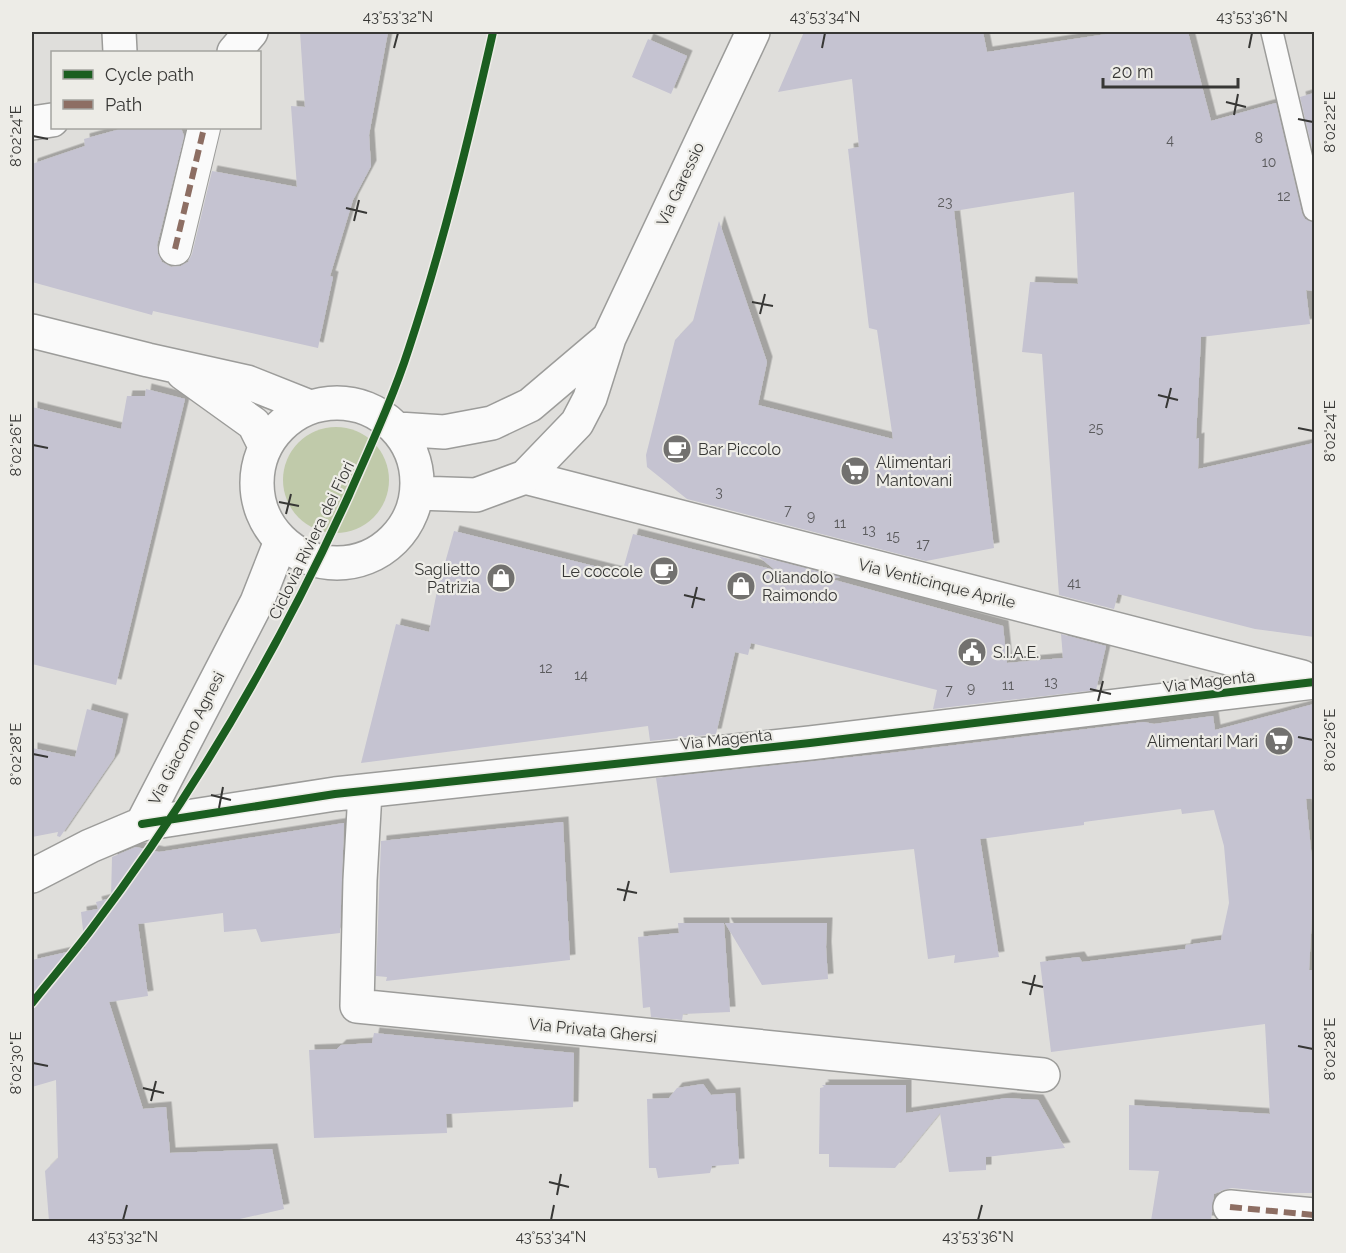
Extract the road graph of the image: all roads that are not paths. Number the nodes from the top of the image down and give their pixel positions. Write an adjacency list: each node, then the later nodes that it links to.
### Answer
1 (119, 32): 5 (street)
2 (251, 32): 6 (street)
3 (753, 32): 11 (street, Via Garessio)
4 (1272, 32): 8 (lane)
5 (120, 51)
6 (235, 51)
7 (204, 129): 9 (street)
8 (1314, 210)
9 (175, 249)
10 (32, 331): 12 (street)
11 (609, 338): 14 (street, Via Garessio); 16 (street, Via Garessio)
12 (172, 365): 13 (street); 15 (street)
13 (310, 406): 14 (street); 15 (street)
14 (398, 429): 17 (street)
15 (265, 446): 18 (street)
16 (525, 477): 17 (street, Via Garessio); 19 (street, Via Venticinque Aprile)
17 (417, 493): 18 (street)
18 (281, 541): 21 (street, Via Giacomo Agnesi)
19 (1314, 681): 20 (street, Via Magenta)
20 (365, 792): 21 (street, Via Magenta); 23 (street, Via Privata Ghersi)
21 (142, 824): 22 (street, Via Giacomo Agnesi)
22 (32, 876)
23 (1043, 1075)
24 (1230, 1207): 25 (street)
25 (1314, 1215)

